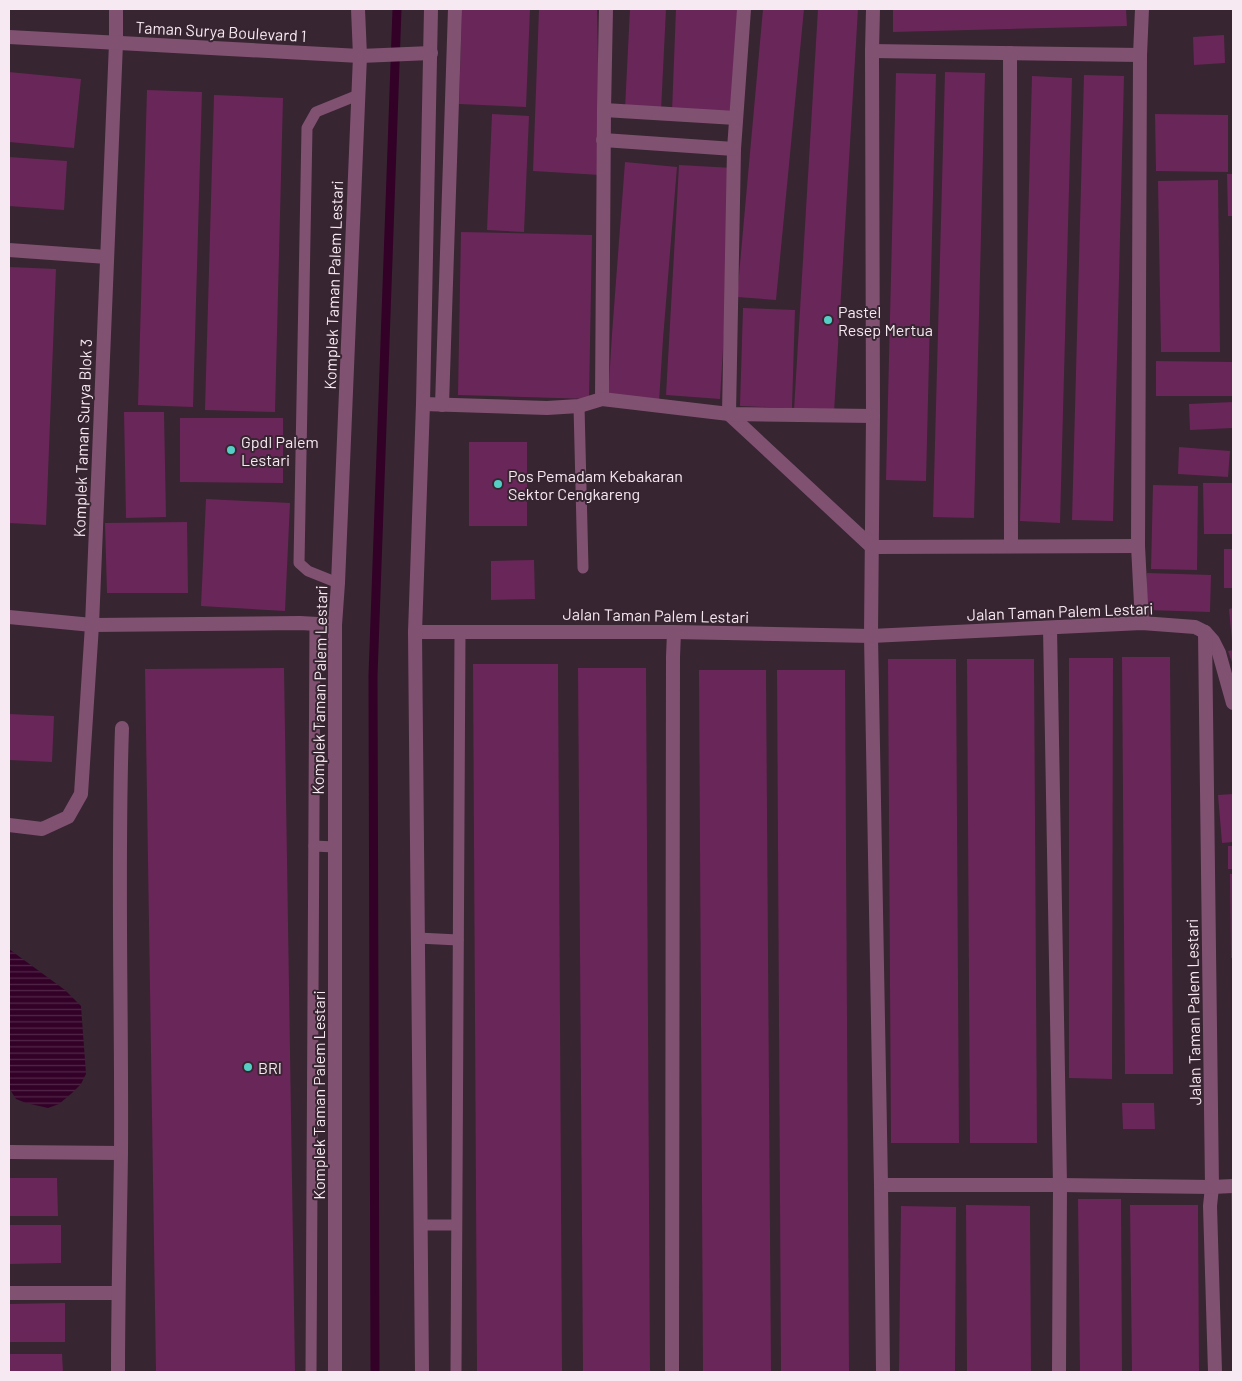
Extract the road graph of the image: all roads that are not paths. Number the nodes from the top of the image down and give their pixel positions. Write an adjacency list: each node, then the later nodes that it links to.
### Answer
1 (116, 9): 10 (street, Komplek Taman Surya Blok 3)
2 (358, 9): 15 (street, Komplek Taman Palem Lestari)
3 (431, 9): 12 (street)
4 (456, 9): 25 (street)
5 (606, 9): 17 (street)
6 (744, 9): 18 (street)
7 (873, 9): 11 (street)
8 (1142, 9): 14 (street)
9 (9, 37): 10 (street, Taman Surya Boulevard 1)
10 (116, 43): 15 (street, Taman Surya Boulevard 1); 22 (street, Komplek Taman Surya Blok 3)
11 (872, 51): 13 (street); 28 (street)
12 (426, 53): 15 (street, Taman Surya Boulevard 1); 24 (street)
13 (1010, 53): 14 (street); 29 (street)
14 (1140, 55): 30 (street)
15 (360, 56): 16 (street, Komplek Taman Palem Lestari)
16 (358, 95): 33 (street, Komplek Taman Palem Lestari); 33 (lane)
17 (604, 110): 18 (street); 19 (street)
18 (736, 118): 20 (street)
19 (603, 140): 20 (street); 23 (street)
20 (734, 150): 27 (street)
21 (9, 250): 22 (street)
22 (107, 257): 38 (street, Komplek Taman Surya Blok 3)
23 (602, 399): 26 (street); 27 (street)
24 (423, 404): 25 (street); 40 (street)
25 (442, 405): 26 (street)
26 (579, 406): 32 (lane)
27 (729, 414): 28 (street); 31 (street)
28 (873, 416): 31 (street)
29 (1011, 546): 30 (street); 31 (street)
30 (1138, 546): 36 (street)
31 (872, 547): 44 (street)
32 (583, 568)
33 (338, 583): 37 (street, Komplek Taman Palem Lestari)
34 (9, 617): 38 (street)
35 (315, 623): 37 (street); 38 (street); 48 (lane)
36 (1142, 623): 39 (street, Jalan Taman Palem Lestari); 43 (street, Jalan Taman Palem Lestari)
37 (335, 625): 49 (street, Komplek Taman Palem Lestari)
38 (92, 626): 47 (street, Komplek Taman Surya Blok 3)
39 (1050, 628): 44 (street, Jalan Taman Palem Lestari); 55 (street)
40 (415, 632): 41 (street, Jalan Taman Palem Lestari); 50 (street)
41 (460, 632): 42 (street, Jalan Taman Palem Lestari); 51 (lane)
42 (674, 632): 44 (street, Jalan Taman Palem Lestari); 67 (street)
43 (1204, 632): 45 (street); 57 (street, Jalan Taman Palem Lestari)
44 (871, 636): 54 (street)
45 (1233, 703)
46 (122, 728): 53 (street)
47 (9, 825)
48 (314, 846): 49 (lane); 63 (lane)
49 (336, 847): 64 (street, Komplek Taman Palem Lestari)
50 (418, 938): 51 (lane); 58 (street)
51 (458, 940): 59 (lane)
52 (9, 1152): 53 (street)
53 (121, 1153): 61 (street)
54 (881, 1185): 55 (street); 68 (street)
55 (1060, 1185): 57 (street); 69 (street)
56 (1233, 1186): 57 (street)
57 (1212, 1187): 70 (street, Jalan Taman Palem Lestari)
58 (421, 1225): 59 (lane); 65 (street)
59 (456, 1225): 66 (lane)
60 (9, 1293): 61 (street)
61 (118, 1293): 62 (street)
62 (118, 1372)
63 (311, 1372)
64 (335, 1372)
65 (422, 1372)
66 (456, 1372)
67 (672, 1372)
68 (883, 1372)
69 (1059, 1372)
70 (1215, 1372)

